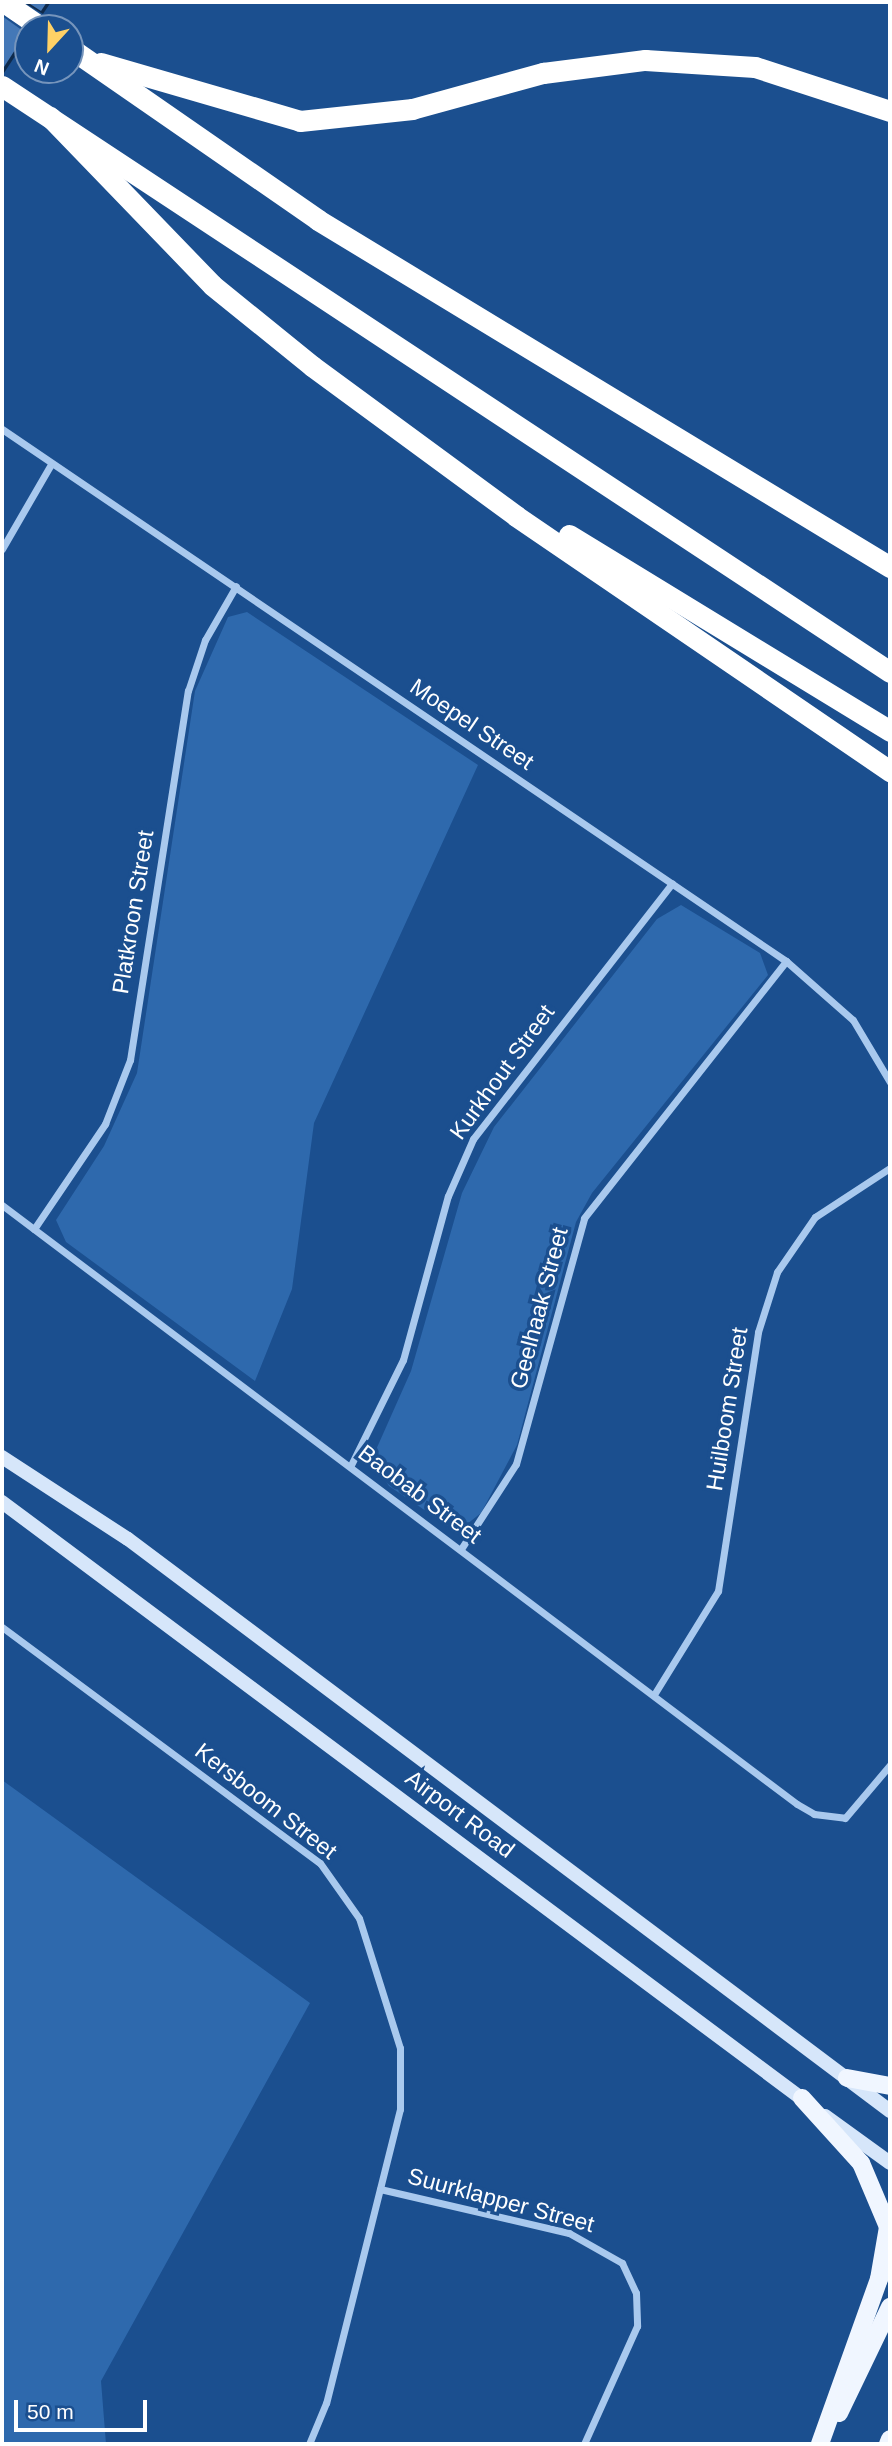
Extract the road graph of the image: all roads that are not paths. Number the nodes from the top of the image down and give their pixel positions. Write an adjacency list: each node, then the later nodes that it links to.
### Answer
1 (4, 2): 2 (highway)
2 (22, 14)
3 (84, 55): 6 (highway)
4 (84, 57): 12 (highway)
5 (2, 86): 7 (highway)
6 (890, 111)
7 (50, 117): 8 (highway); 14 (highway)
8 (312, 366): 15 (highway); 16 (highway)
9 (2, 429): 10 (street, Moepel Street)
10 (51, 464): 11 (street); 13 (street, Moepel Street)
11 (2, 549)
12 (890, 567)
13 (236, 586): 17 (street, Moepel Street); 22 (street, Platkroon Street)
14 (890, 672)
15 (890, 731)
16 (890, 771)
17 (672, 883): 18 (street, Moepel Street); 24 (street, Kurkhout Street)
18 (786, 961): 19 (street, Moepel Street); 26 (street, Geelhaak Street)
19 (890, 1082)
20 (890, 1168): 28 (street, Huilboom Street)
21 (2, 1205): 22 (street, Baobab Street)
22 (34, 1229): 24 (street, Baobab Street)
23 (2, 1457): 30 (main road, Airport Road)
24 (351, 1465): 26 (street, Baobab Street)
25 (2, 1502): 32 (main road, Airport Road)
26 (461, 1549): 28 (street, Baobab Street)
27 (2, 1627): 35 (street, Kersboom Street)
28 (655, 1693): 29 (street, Baobab Street)
29 (890, 1765)
30 (847, 2078): 31 (main road); 33 (main road, Airport Road)
31 (890, 2086)
32 (802, 2098): 34 (main road, Airport Road); 40 (main road)
33 (890, 2110)
34 (890, 2163)
35 (380, 2189): 38 (street, Kersboom Street); 39 (street, Suurklapper Street)
36 (890, 2307): 40 (main road)
37 (890, 2439): 41 (main road)
38 (309, 2444)
39 (584, 2444)
40 (821, 2444)
41 (888, 2444)

